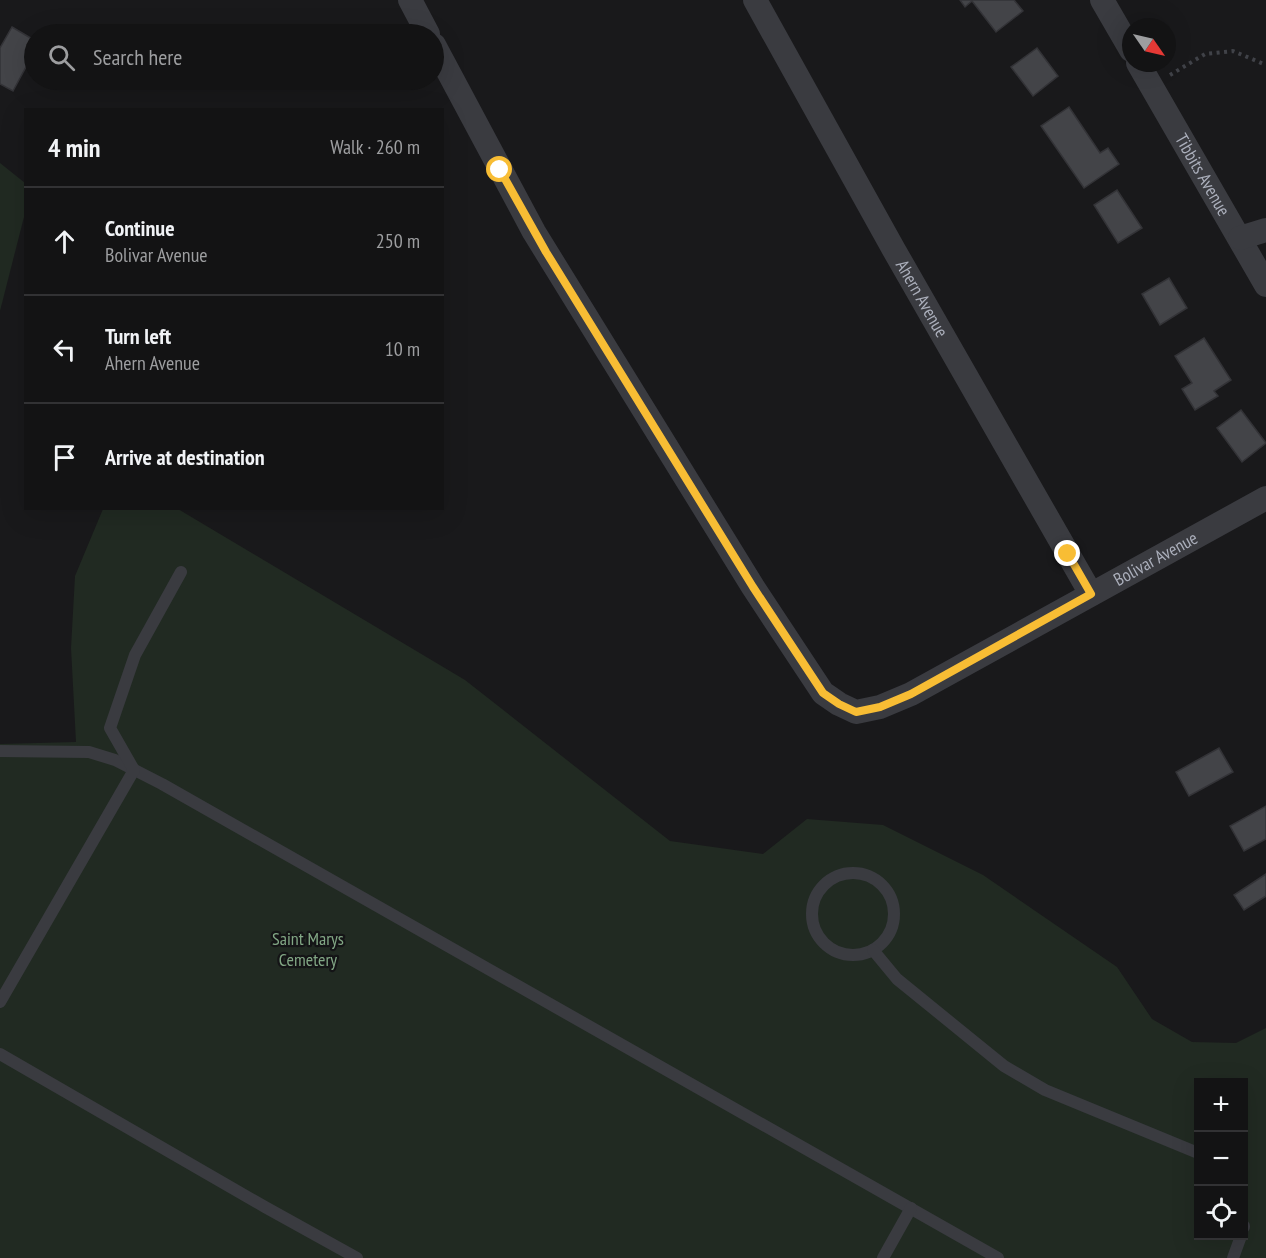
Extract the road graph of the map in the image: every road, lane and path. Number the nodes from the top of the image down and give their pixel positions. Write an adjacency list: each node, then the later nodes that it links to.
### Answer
1 (410, 0): 4 (street)
2 (755, 0): 15 (street, Ahern Avenue)
3 (1102, 0): 5 (street)
4 (423, 24)
5 (1122, 34)
6 (444, 64): 15 (street, Bolivar Avenue)
7 (1266, 65): 9 (path)
8 (1143, 72): 11 (street, Tibbits Avenue)
9 (1168, 76)
10 (1266, 230): 11 (street)
11 (1240, 238): 12 (street, Tibbits Avenue)
12 (1266, 285)
13 (1266, 498): 15 (street, Bolivar Avenue)
14 (181, 572): 17 (lane)
15 (1091, 594)
16 (0, 751): 17 (lane)
17 (134, 770): 19 (lane); 22 (lane)
18 (873, 950): 18 (lane); 21 (lane)
19 (0, 1002)
20 (0, 1054): 24 (lane)
21 (1194, 1151)
22 (911, 1208): 25 (lane); 26 (lane)
23 (1240, 1240): 27 (lane)
24 (357, 1258)
25 (883, 1258)
26 (998, 1258)
27 (1233, 1258)

